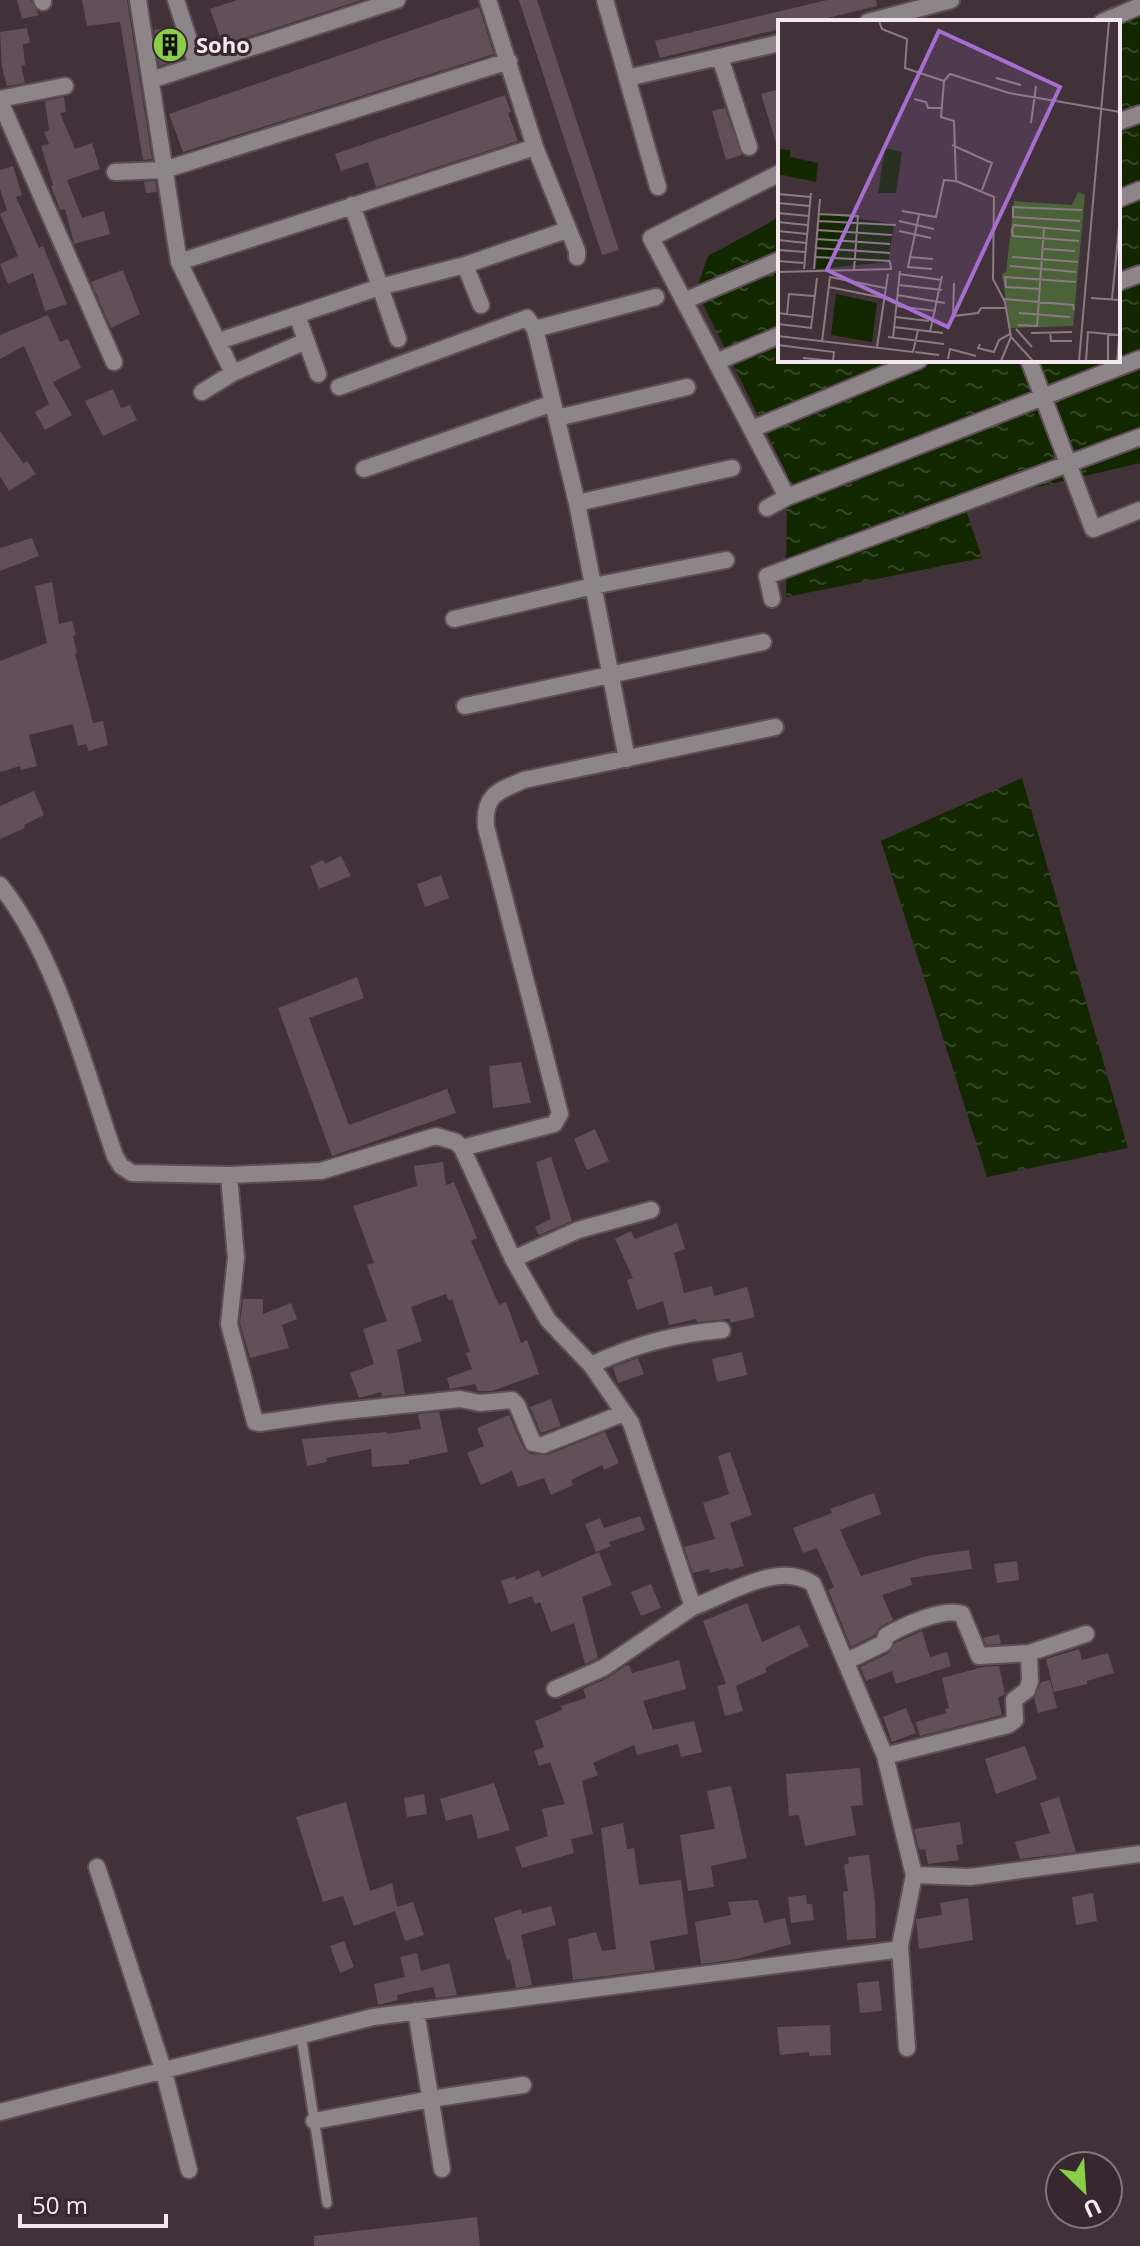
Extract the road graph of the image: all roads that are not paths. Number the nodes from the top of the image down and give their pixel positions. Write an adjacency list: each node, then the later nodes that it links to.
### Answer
1 (138, 0): 15 (street)
2 (176, 0): 13 (street)
3 (397, 0): 13 (street)
4 (488, 0): 12 (street)
5 (605, 0): 14 (street)
6 (951, 0): 8 (street)
7 (1140, 6): 9 (street)
8 (876, 20)
9 (1107, 20)
10 (778, 43): 11 (street)
11 (720, 57): 14 (street); 21 (street)
12 (509, 61): 20 (street); 22 (street)
13 (197, 65): 15 (street)
14 (627, 78): 25 (street)
15 (151, 80): 22 (street)
16 (65, 86): 17 (street)
17 (0, 100): 47 (street)
18 (1140, 114): 19 (street)
19 (1120, 121)
20 (535, 147): 28 (street); 29 (street)
21 (749, 147)
22 (164, 170): 23 (street); 32 (street)
23 (115, 172)
24 (778, 174): 38 (street)
25 (658, 187)
26 (1140, 190): 27 (street)
27 (1120, 198)
28 (352, 205): 32 (street); 36 (street)
29 (567, 230): 30 (street); 33 (street)
30 (577, 257)
31 (778, 261): 38 (street)
32 (179, 262): 44 (street)
33 (465, 265): 36 (street); 39 (street)
34 (1140, 274): 35 (street)
35 (1120, 281)
36 (380, 287): 40 (street); 43 (street)
37 (656, 297): 41 (street)
38 (684, 301): 48 (street)
39 (481, 305)
40 (297, 315): 44 (street); 45 (street)
41 (535, 329): 53 (street); 57 (street)
42 (778, 336): 48 (street)
43 (398, 339)
44 (219, 341): 51 (street)
45 (306, 341): 51 (street); 52 (street)
46 (1140, 359): 56 (street)
47 (114, 362)
48 (716, 362): 58 (street)
49 (914, 362): 58 (street)
50 (1030, 362): 56 (street)
51 (233, 373): 55 (street)
52 (318, 374)
53 (339, 387)
54 (687, 387): 57 (street)
55 (202, 392)
56 (1043, 396): 60 (street); 63 (street)
57 (555, 410): 62 (street); 64 (street)
58 (752, 429): 63 (street)
59 (1140, 437): 60 (street)
60 (1067, 464): 66 (street); 69 (street)
61 (732, 468): 64 (street)
62 (364, 469)
63 (787, 497): 65 (street)
64 (577, 503): 68 (street)
65 (767, 508)
66 (1140, 510)
67 (726, 560): 68 (street)
68 (593, 586): 70 (street); 72 (street)
69 (772, 599)
70 (454, 619)
71 (763, 642): 72 (street)
72 (609, 673): 73 (street); 75 (street)
73 (465, 706)
74 (775, 727): 75 (street)
75 (627, 759): 77 (street)
76 (0, 885): 78 (street)
77 (462, 1148): 78 (street); 80 (street)
78 (229, 1175): 83 (street)
79 (651, 1210): 80 (street)
80 (513, 1259): 82 (street)
81 (722, 1330): 82 (street)
82 (591, 1365): 83 (street)
83 (624, 1413): 84 (street)
84 (693, 1607): 87 (street); 88 (street)
85 (1086, 1634): 86 (street)
86 (1029, 1653): 87 (street); 89 (street)
87 (847, 1661): 89 (street)
88 (555, 1689)
89 (885, 1756): 92 (street)
90 (1140, 1854): 92 (street)
91 (97, 1867): 97 (street)
92 (914, 1875): 93 (street)
93 (900, 1946): 94 (street); 96 (street)
94 (416, 2011): 95 (street); 99 (street)
95 (301, 2035): 97 (street); 101 (lane)
96 (907, 2048)
97 (164, 2072): 100 (street); 103 (street)
98 (523, 2085): 99 (street)
99 (431, 2099): 101 (street); 102 (street)
100 (0, 2112)
101 (314, 2121): 104 (lane)
102 (442, 2169)
103 (189, 2170)
104 (327, 2203)

